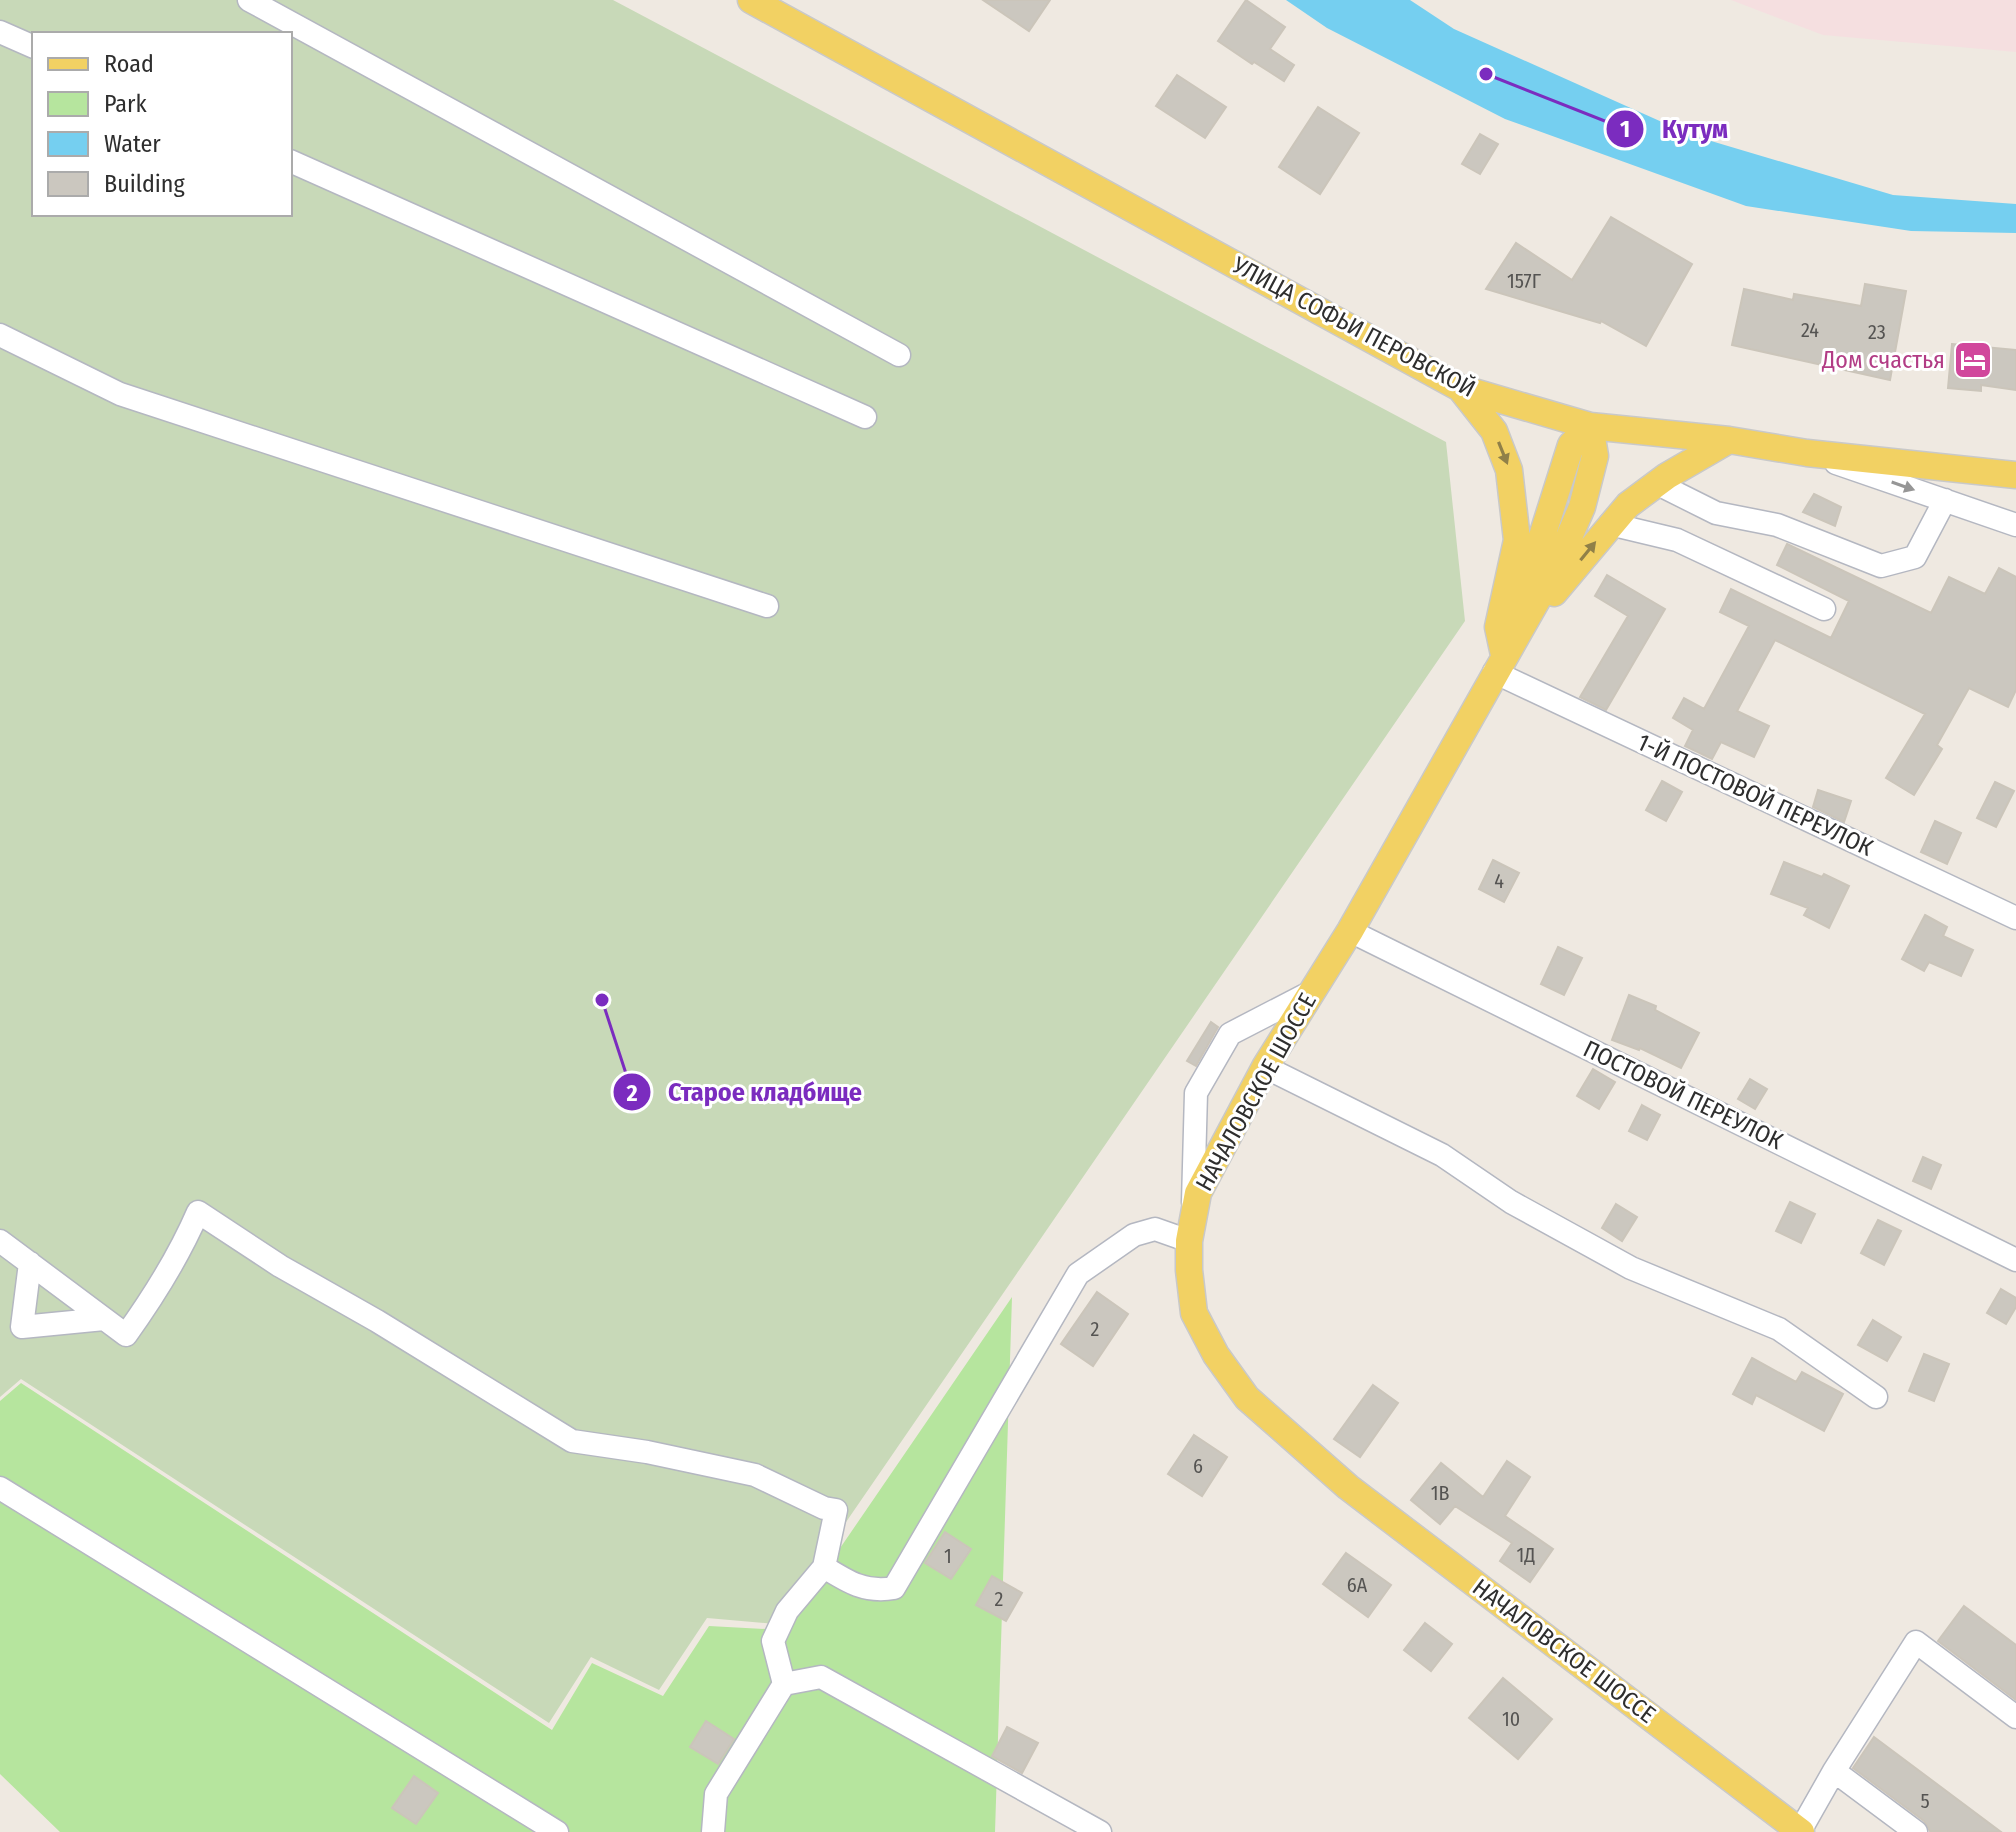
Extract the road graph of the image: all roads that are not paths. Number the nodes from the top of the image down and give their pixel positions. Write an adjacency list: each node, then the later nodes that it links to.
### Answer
1 (249, 0): 7 (street)
2 (751, 0): 8 (main road, УЛИЦА СОФЬИ ПЕРОВСКОЙ)
3 (0, 32): 4 (street)
4 (32, 46)
5 (292, 162): 9 (street)
6 (0, 335): 18 (street)
7 (899, 355)
8 (1460, 388): 10 (main road, УЛИЦА СОФЬИ ПЕРОВСКОЙ); 20 (main road, one-way to 20)
9 (865, 417)
10 (1590, 426): 11 (main road, УЛИЦА СОФЬИ ПЕРОВСКОЙ); 20 (main road, НАЧАЛОВСКОЕ ШОССЕ)
11 (1729, 440): 12 (main road, УЛИЦА СОФЬИ ПЕРОВСКОЙ); 14 (main road)
12 (1807, 453): 13 (main road, УЛИЦА СОФЬИ ПЕРОВСКОЙ); 15 (street, one-way to 15)
13 (2015, 479)
14 (1656, 483): 15 (street); 16 (main road)
15 (1945, 500): 17 (street)
16 (1610, 524): 19 (street); 20 (main road, one-way to 16)
17 (2016, 525)
18 (767, 606)
19 (1824, 609)
20 (1499, 663): 21 (street, 1-Й ПОСТОВОЙ ПЕРЕУЛОК); 22 (main road, НАЧАЛОВСКОЕ ШОССЕ)
21 (2016, 918)
22 (1350, 931): 23 (main road, НАЧАЛОВСКОЕ ШОССЕ); 27 (street, ПОСТОВОЙ ПЕРЕУЛОК)
23 (1313, 991): 24 (main road, НАЧАЛОВСКОЕ ШОССЕ); 25 (street)
24 (1265, 1067): 25 (main road, НАЧАЛОВСКОЕ ШОССЕ); 30 (street)
25 (1190, 1231): 32 (street); 39 (main road, НАЧАЛОВСКОЕ ШОССЕ)
26 (0, 1241): 28 (street)
27 (2016, 1260)
28 (30, 1263): 29 (street); 29 (street)
29 (104, 1319): 32 (street)
30 (1876, 1397)
31 (0, 1488): 36 (street)
32 (824, 1567): 33 (street)
33 (784, 1684): 37 (street); 38 (street)
34 (2016, 1717): 35 (street)
35 (1834, 1771): 39 (street); 40 (street)
36 (557, 1832)
37 (713, 1832)
38 (1100, 1832)
39 (1800, 1832)
40 (1916, 1832)

